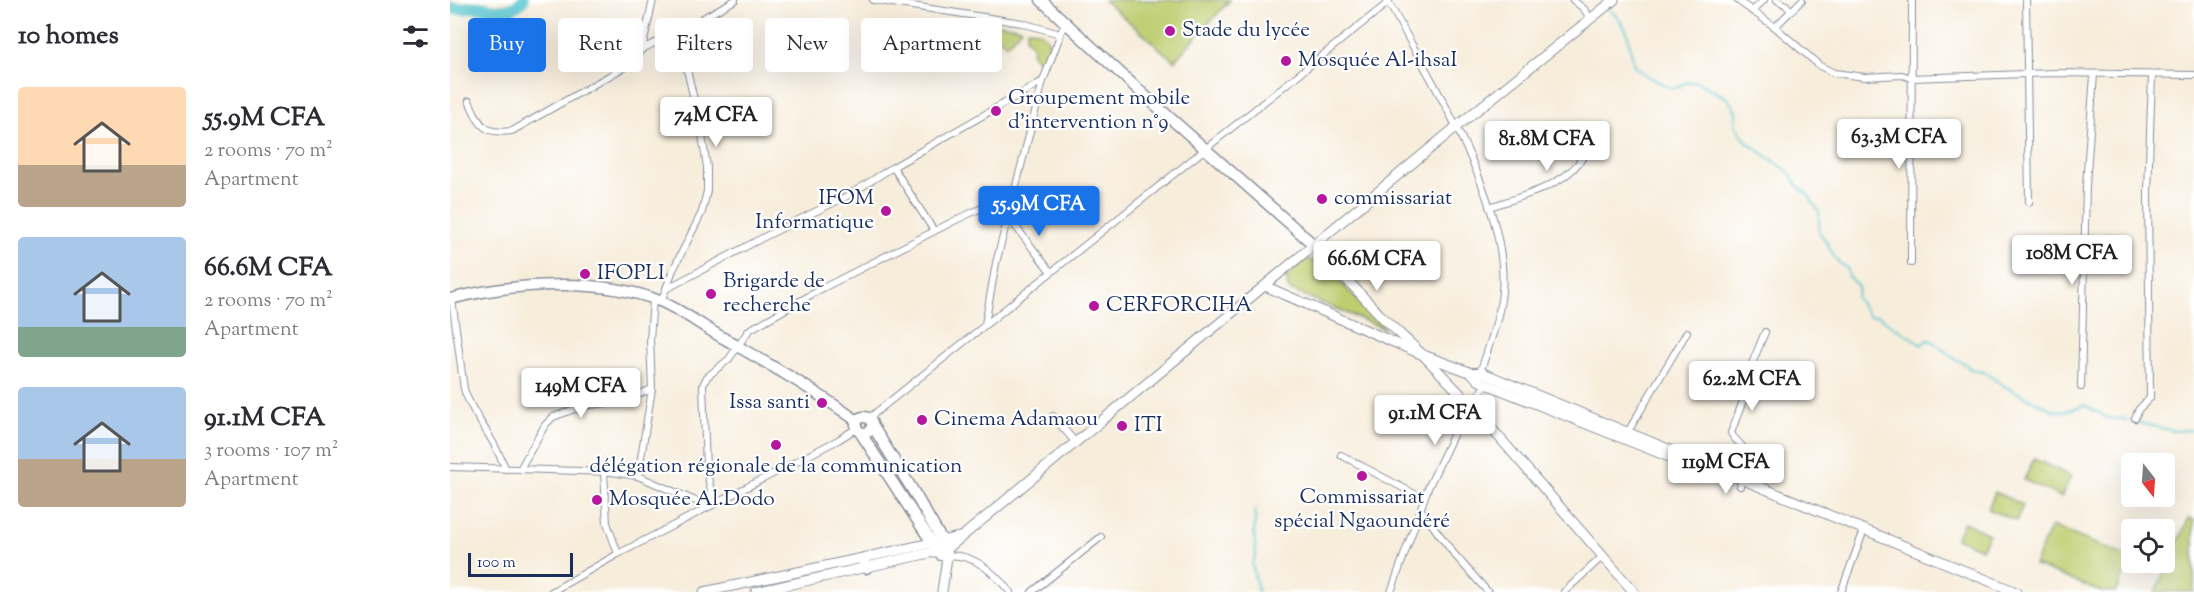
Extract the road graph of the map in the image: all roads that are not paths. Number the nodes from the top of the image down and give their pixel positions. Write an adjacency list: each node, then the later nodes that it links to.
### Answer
1 (653, 0): 21 (street)
2 (735, 0): 16 (street)
3 (873, 0): 20 (street)
4 (1041, 0): 18 (main road)
5 (1573, 0): 17 (street)
6 (1737, 0): 15 (street)
7 (1764, 0): 15 (street)
8 (1777, 0): 14 (street)
9 (1802, 0): 14 (street)
10 (1912, 0): 28 (street)
11 (2026, 0): 24 (street)
12 (1388, 1): 31 (street); 33 (street)
13 (1614, 1): 17 (main road)
14 (1791, 10): 19 (street)
15 (1752, 11): 19 (street)
16 (703, 18)
17 (1590, 18): 31 (main road)
18 (1065, 21): 20 (street); 33 (main road)
19 (1775, 27): 28 (street)
20 (1060, 33): 29 (street)
21 (643, 45)
22 (616, 72): 30 (street)
23 (687, 72): 44 (street)
24 (2028, 74): 25 (street); 28 (street); 36 (street)
25 (2094, 74): 26 (street); 53 (street)
26 (2151, 75): 27 (street); 57 (street)
27 (2194, 75)
28 (1911, 78): 41 (street)
29 (1043, 81): 34 (street); 35 (street)
30 (469, 101)
31 (1456, 127): 37 (street); 40 (main road)
32 (1602, 134): 37 (street)
33 (1204, 149): 40 (main road); 42 (street)
34 (893, 167): 39 (street); 44 (street)
35 (1016, 192): 38 (street); 39 (street)
36 (2030, 202)
37 (1489, 207): 52 (street)
38 (1009, 218): 42 (street); 47 (street)
39 (934, 231): 50 (street)
40 (1314, 245): 43 (main road); 51 (main road)
41 (1911, 263)
42 (1051, 272): 47 (street)
43 (1265, 286): 51 (main road); 61 (main road)
44 (666, 289): 46 (street)
45 (451, 299): 46 (main road); 64 (street)
46 (657, 301): 50 (main road); 54 (street)
47 (984, 325): 58 (street)
48 (1687, 332): 60 (street)
49 (1765, 332): 68 (street)
50 (737, 345): 59 (main road); 72 (street)
51 (1423, 355): 52 (main road); 55 (main road)
52 (1479, 377): 55 (street); 60 (main road)
53 (2081, 387)
54 (652, 389): 65 (street); 67 (street)
55 (1472, 406): 71 (street); 79 (main road)
56 (1053, 416): 61 (street)
57 (2135, 418)
58 (871, 422): 59 (main road); 69 (main road)
59 (858, 427): 70 (main road); 72 (street)
60 (1626, 436): 68 (main road)
61 (1075, 442): 77 (main road)
62 (1341, 455): 71 (street)
63 (450, 467): 64 (street)
64 (506, 469): 65 (street)
65 (520, 469): 66 (street)
66 (604, 472): 67 (street); 78 (street)
67 (638, 476): 73 (street)
68 (1742, 483): 75 (main road)
69 (912, 489): 70 (main road); 77 (main road)
70 (901, 495): 77 (main road)
71 (1424, 499): 74 (street)
72 (714, 503): 73 (street)
73 (707, 506): 78 (street)
74 (1420, 510): 88 (street); 89 (street)
75 (1863, 533): 92 (street); 93 (main road); 94 (main road)
76 (1101, 537): 87 (street)
77 (942, 552): 80 (main road); 85 (main road); 86 (street)
78 (618, 554): 82 (street)
79 (1603, 556): 90 (street); 91 (main road)
80 (864, 563): 81 (main road); 84 (main road)
81 (744, 588): 83 (main road)
82 (551, 592)
83 (705, 592)
84 (756, 592)
85 (942, 592)
86 (1010, 592)
87 (1032, 592)
88 (1391, 592)
89 (1488, 592)
90 (1564, 592)
91 (1634, 592)
92 (1841, 592)
93 (2000, 592)
94 (2016, 592)

